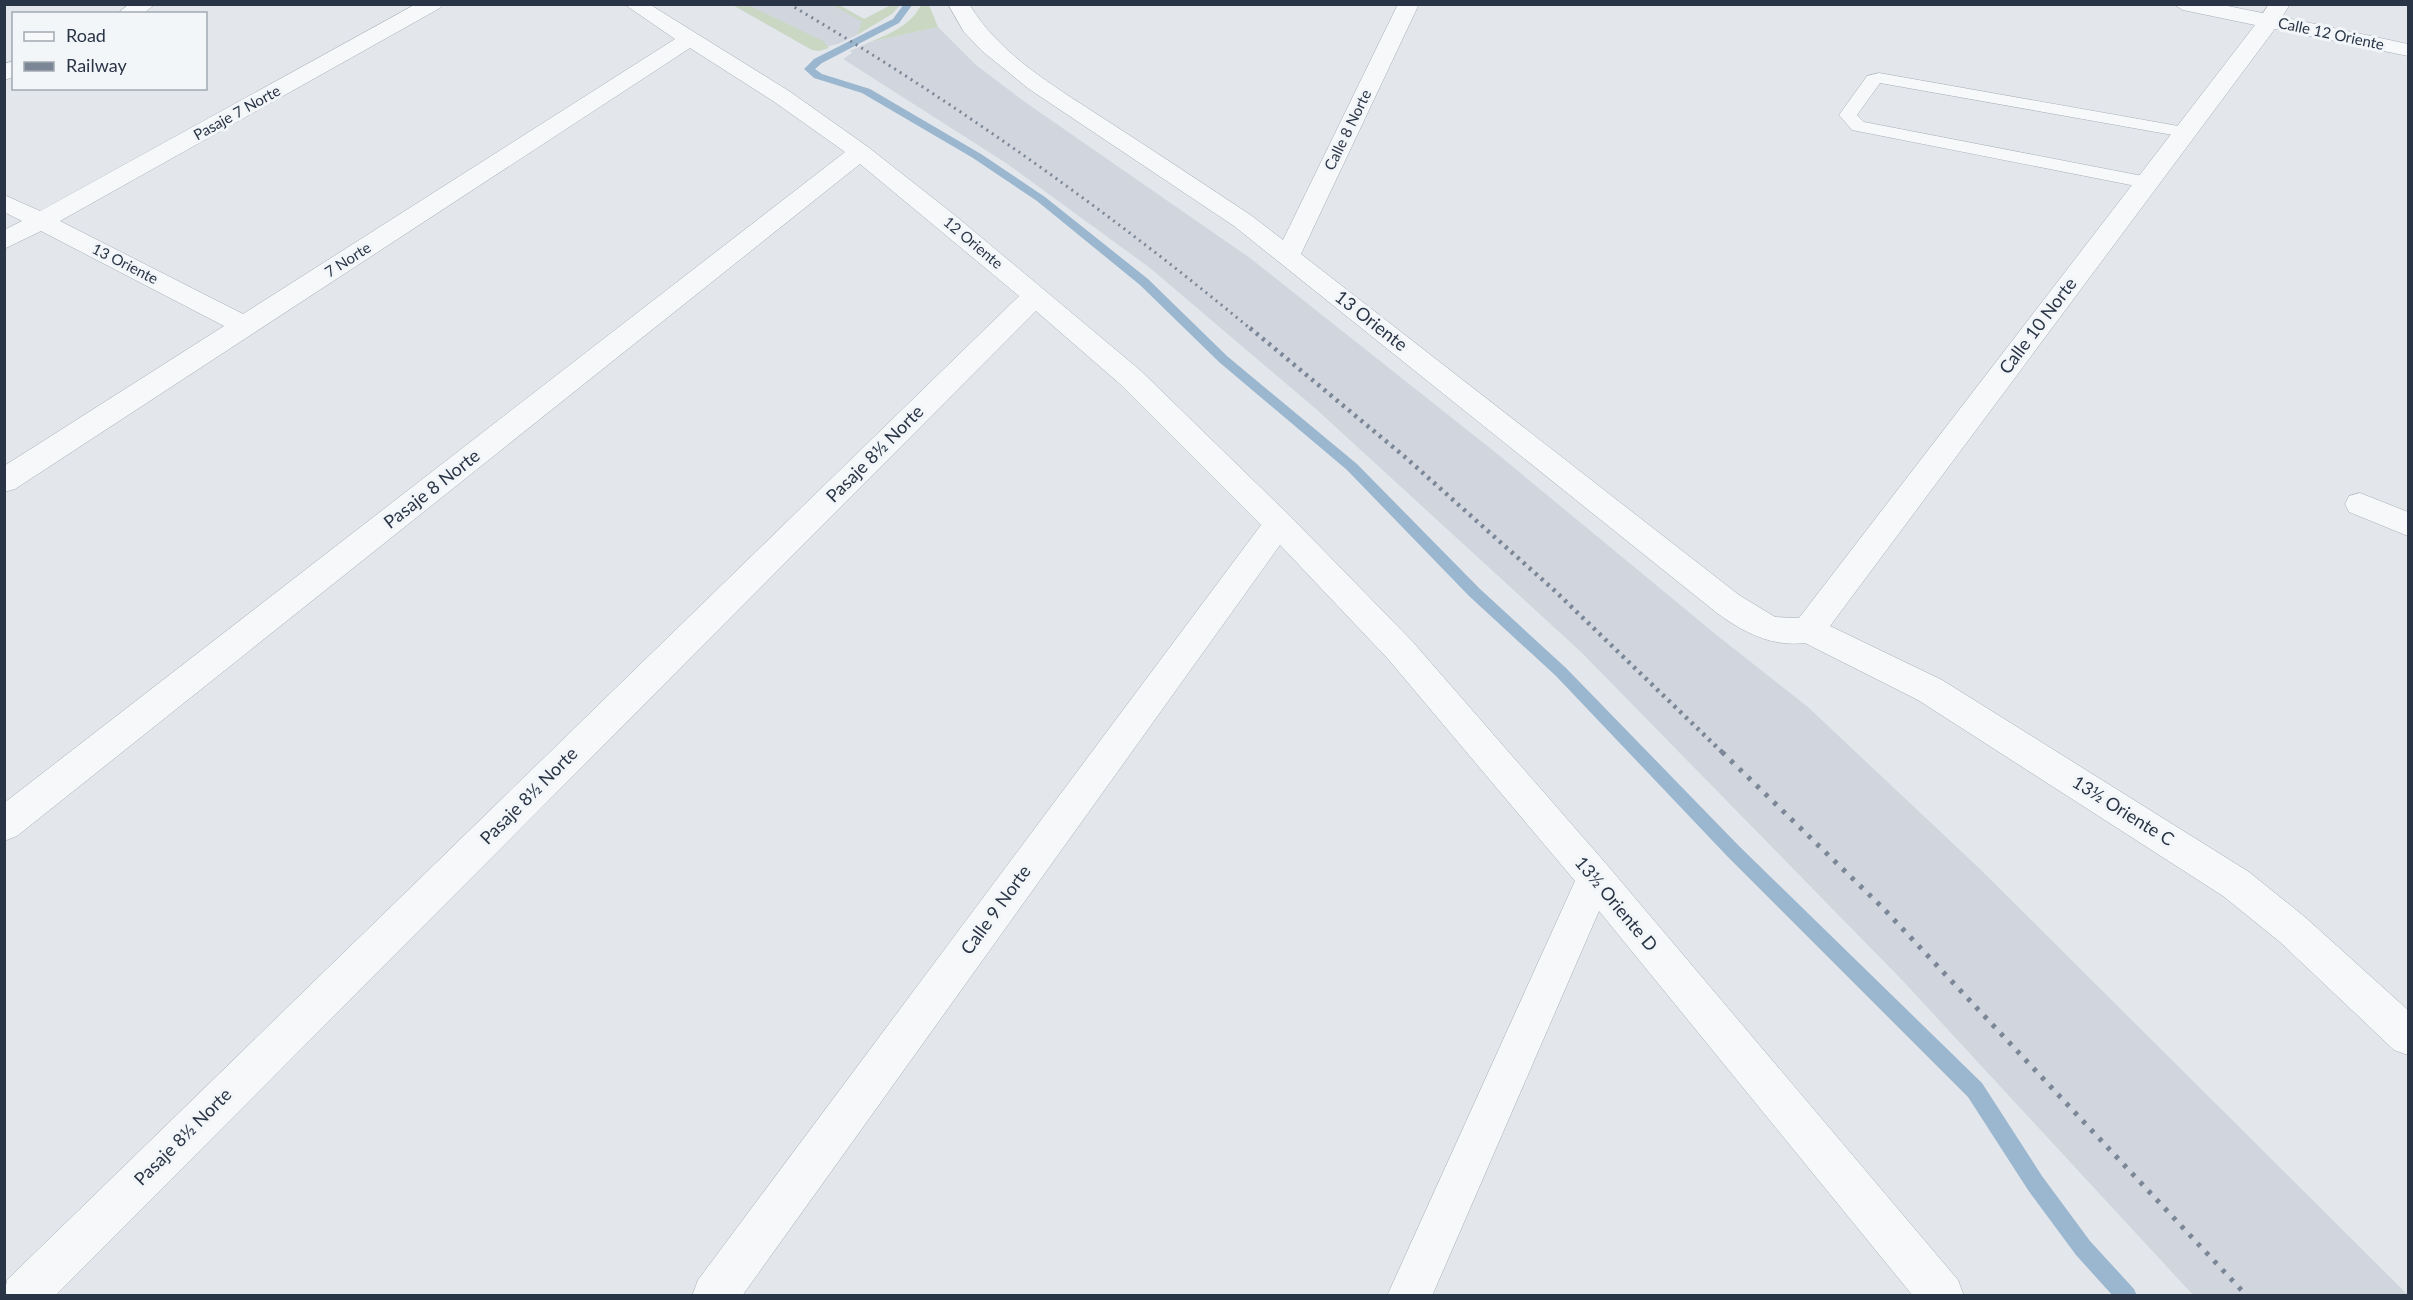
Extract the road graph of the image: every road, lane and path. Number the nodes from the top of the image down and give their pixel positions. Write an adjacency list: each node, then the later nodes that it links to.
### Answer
1 (145, 4): 7 (street)
2 (433, 4): 15 (street, Pasaje 7 Norte)
3 (634, 4): 9 (street, 12 Oriente)
4 (958, 4): 17 (street, 13 Oriente)
5 (1409, 4): 17 (street, Calle 8 Norte)
6 (2183, 4): 8 (street, Calle 12 Oriente)
7 (131, 12)
8 (2274, 13): 10 (street, Calle 12 Oriente); 11 (street, Calle 10 Norte)
9 (691, 38): 12 (street, 12 Oriente); 19 (street, 7 Norte)
10 (2409, 50)
11 (2184, 132): 13 (street, Calle 10 Norte); 13 (lane)
12 (860, 152): 18 (street, 12 Oriente); 25 (street, Pasaje 8 Norte)
13 (2146, 182): 24 (street, Calle 10 Norte)
14 (4, 202): 15 (street, 13 Oriente)
15 (41, 221): 16 (street, Pasaje 7 Norte); 19 (street, 13 Oriente)
16 (4, 241)
17 (1288, 255): 24 (street, 13 Oriente)
18 (1035, 296): 22 (street, 12 Oriente); 28 (street, Pasaje 8½ Norte)
19 (245, 326): 20 (street, 7 Norte)
20 (4, 481)
21 (2360, 504): 23 (street)
22 (1279, 524): 26 (street, 13½ Oriente D); 29 (street, Calle 9 Norte)
23 (2409, 525)
24 (1797, 632): 27 (street, 13½ Oriente C)
25 (4, 825)
26 (1595, 878): 30 (street); 31 (street, 13½ Oriente D)
27 (2409, 1036)
28 (23, 1296)
29 (714, 1296)
30 (1409, 1296)
31 (1942, 1296)

